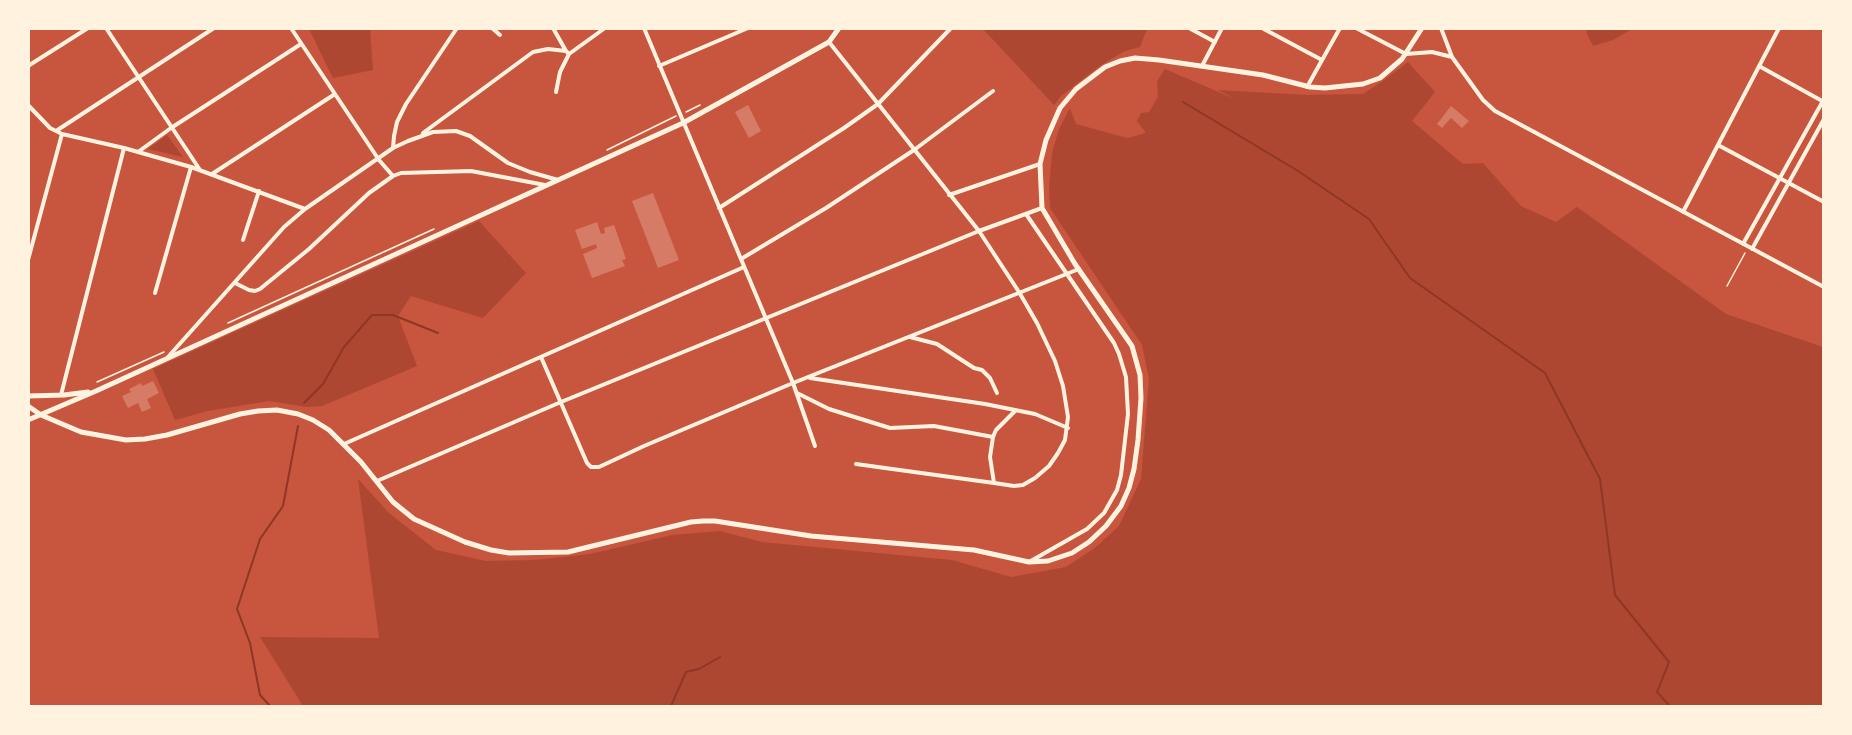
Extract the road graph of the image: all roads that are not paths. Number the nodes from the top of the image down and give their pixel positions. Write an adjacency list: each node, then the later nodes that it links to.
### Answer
1 (88, 28): 29 (street)
2 (106, 28): 33 (street)
3 (214, 28): 33 (street)
4 (291, 28): 24 (street)
5 (457, 28): 49 (street)
6 (492, 28): 21 (street)
7 (553, 28): 25 (street)
8 (605, 28): 25 (street)
9 (644, 28): 30 (street)
10 (748, 28): 30 (street)
11 (839, 28): 22 (main road)
12 (951, 28): 39 (street)
13 (1189, 28): 23 (street)
14 (1222, 28): 23 (street)
15 (1262, 28): 28 (street)
16 (1340, 28): 28 (street)
17 (1356, 28): 26 (street)
18 (1422, 28): 26 (main road)
19 (1441, 28): 27 (street)
20 (1779, 28): 32 (street)
21 (500, 34)
22 (829, 42): 39 (street); 42 (main road)
23 (1215, 42): 31 (street)
24 (302, 45): 37 (street); 43 (street)
25 (567, 53): 36 (street); 46 (street)
26 (1406, 54): 27 (street); 34 (main road)
27 (1452, 57): 68 (street)
28 (1322, 60): 34 (street)
29 (28, 66)
30 (659, 66): 42 (street)
31 (1202, 66): 34 (main road); 53 (main road)
32 (1759, 66): 38 (street); 47 (street)
33 (139, 79): 43 (street); 44 (street)
34 (1307, 87)
35 (993, 91): 50 (street)
36 (556, 92)
37 (335, 94): 52 (street); 56 (street)
38 (1823, 101): 58 (street)
39 (878, 104): 50 (street); 65 (street)
40 (28, 105): 44 (street)
41 (1824, 119): 60 (street)
42 (683, 123): 59 (main road); 65 (street)
43 (171, 128): 51 (street); 55 (street)
44 (56, 132): 45 (street)
45 (62, 134): 48 (street); 75 (street)
46 (421, 135): 49 (street); 59 (street)
47 (1718, 145): 58 (street); 68 (street)
48 (124, 148): 51 (street); 92 (street)
49 (393, 148): 52 (street)
50 (914, 150): 63 (street); 74 (street)
51 (138, 152): 54 (street)
52 (379, 160): 57 (street); 67 (street)
53 (1040, 164): 63 (street); 66 (main road)
54 (191, 167): 55 (street); 82 (street)
55 (200, 170): 56 (street)
56 (212, 174): 62 (street)
57 (393, 176): 61 (street); 79 (street)
58 (1780, 178): 60 (street); 72 (street)
59 (559, 180): 61 (main road)
60 (1789, 183): 64 (street); 73 (street)
61 (547, 185): 86 (main road)
62 (259, 191): 67 (street); 71 (street)
63 (949, 195): 70 (street)
64 (1824, 202)
65 (719, 208): 74 (street)
66 (1042, 208): 69 (street); 77 (main road)
67 (304, 209): 79 (street)
68 (1683, 212): 72 (street)
69 (1026, 214): 70 (street); 78 (street)
70 (979, 231): 81 (street); 83 (street)
71 (243, 240)
72 (1743, 244): 73 (street)
73 (1750, 248): 80 (street)
74 (741, 259): 76 (street)
75 (28, 260)
76 (744, 267): 83 (street); 85 (street)
77 (1079, 269): 78 (street); 106 (main road)
78 (1068, 274): 81 (street); 106 (street)
79 (235, 283): 86 (street)
80 (1824, 287)
81 (1019, 292): 84 (street); 99 (street)
82 (155, 293)
83 (765, 319): 88 (street); 94 (street)
84 (909, 336): 87 (street); 91 (street)
85 (541, 357): 94 (street); 101 (street)
86 (167, 358): 89 (main road)
87 (808, 377): 88 (street); 96 (street)
88 (793, 383): 90 (street); 94 (street)
89 (96, 391): 92 (main road); 97 (main road)
90 (796, 393): 100 (street); 102 (street)
91 (997, 393)
92 (60, 395): 93 (main road)
93 (28, 396)
94 (561, 402): 104 (street)
95 (28, 406): 97 (main road)
96 (1016, 410): 99 (street); 100 (street)
97 (41, 415): 98 (main road); 101 (main road)
98 (28, 420)
99 (1068, 428): 105 (street)
100 (993, 437): 105 (street)
101 (344, 444): 104 (main road)
102 (815, 446)
103 (856, 464): 105 (street)
104 (376, 481): 106 (main road)
105 (994, 483)
106 (1029, 562)

